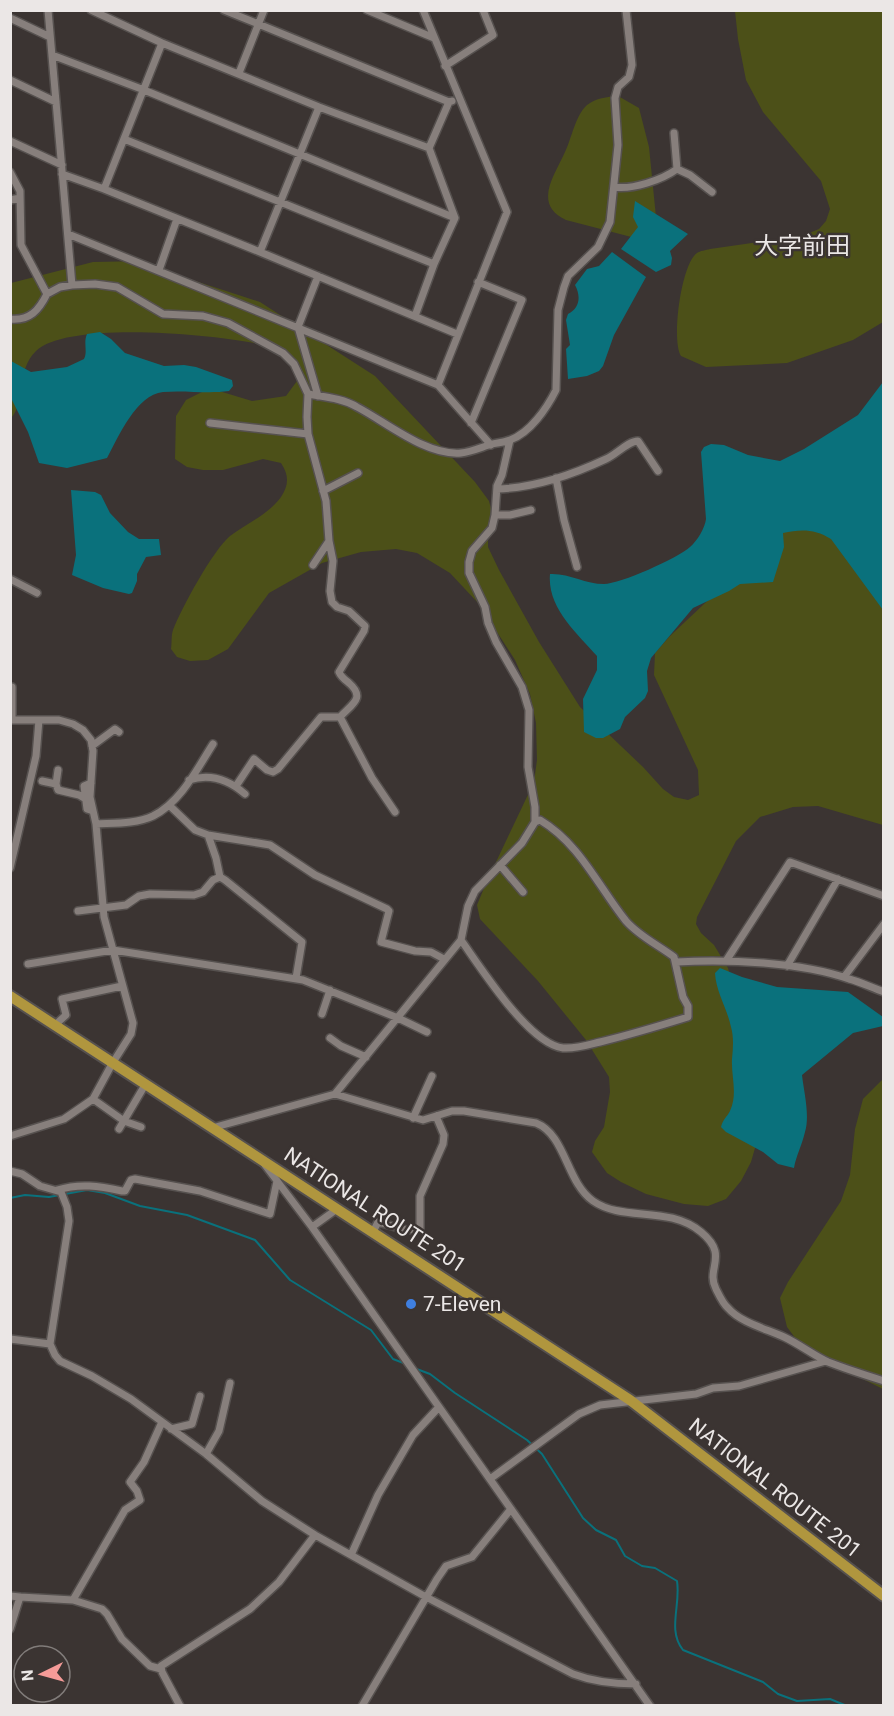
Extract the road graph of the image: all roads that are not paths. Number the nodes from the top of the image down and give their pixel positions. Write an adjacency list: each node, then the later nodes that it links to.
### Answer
1 (48, 10): 11 (street)
2 (91, 10): 13 (street)
3 (224, 10): 10 (street)
4 (264, 10): 10 (street)
5 (423, 10): 12 (street)
6 (483, 10): 15 (street)
7 (626, 10): 32 (street)
8 (371, 11): 12 (street)
9 (10, 18): 11 (street)
10 (258, 24): 16 (street); 21 (street)
11 (50, 37): 14 (street)
12 (434, 38): 15 (street)
13 (162, 43): 16 (street); 18 (street)
14 (52, 55): 18 (street); 20 (street)
15 (446, 66): 19 (street)
16 (239, 73): 22 (street)
17 (10, 80): 20 (street)
18 (144, 90): 24 (street); 27 (street)
19 (458, 98): 21 (street); 45 (street)
20 (56, 102): 28 (street)
21 (449, 102): 26 (street)
22 (319, 107): 26 (street); 27 (street)
23 (674, 133): 29 (street)
24 (124, 139): 33 (street); 37 (street)
25 (10, 141): 28 (street)
26 (429, 148): 38 (street)
27 (300, 154): 37 (street); 38 (street)
28 (62, 165): 31 (street)
29 (677, 169): 32 (street); 34 (street)
30 (10, 172): 35 (street)
31 (62, 174): 33 (street); 40 (street)
32 (614, 187): 58 (street)
33 (104, 189): 39 (street)
34 (712, 192)
35 (20, 198): 36 (street); 47 (street)
36 (10, 200)
37 (280, 202): 41 (street); 42 (street)
38 (455, 218): 42 (street)
39 (177, 219): 41 (street); 43 (street)
40 (68, 234): 43 (street); 46 (street)
41 (260, 252): 44 (street)
42 (434, 264): 48 (street)
43 (159, 270): 50 (street)
44 (318, 276): 48 (street); 50 (street)
45 (478, 282): 51 (street); 56 (street)
46 (72, 285): 47 (street); 53 (street)
47 (47, 294): 49 (street)
48 (415, 316): 51 (street)
49 (10, 319)
50 (298, 327): 52 (street); 54 (street)
51 (457, 334): 52 (street)
52 (438, 385): 56 (street)
53 (308, 394): 54 (street); 57 (street)
54 (318, 396): 59 (street)
55 (210, 423): 57 (street)
56 (471, 423): 59 (street)
57 (308, 434): 64 (street)
58 (510, 440): 59 (street); 63 (street)
59 (491, 445)
60 (658, 471): 62 (street)
61 (358, 473): 64 (street)
62 (556, 478): 63 (street); 69 (street)
63 (497, 489): 66 (street)
64 (323, 491): 67 (street)
65 (531, 510): 66 (street)
66 (495, 515): 90 (street)
67 (329, 541): 68 (street); 73 (street)
68 (313, 566)
69 (577, 567)
70 (10, 579): 71 (street)
71 (37, 593)
72 (12, 687): 74 (street)
73 (340, 717): 84 (street); 89 (street)
74 (11, 720): 75 (street)
75 (39, 720): 78 (street); 94 (street)
76 (119, 732): 78 (street)
77 (213, 744): 80 (street)
78 (92, 746): 82 (street)
79 (58, 771): 83 (street)
80 (189, 780): 84 (street); 87 (street)
81 (42, 781): 83 (street)
82 (91, 783): 86 (street); 88 (street)
83 (56, 784): 86 (street)
84 (236, 786): 85 (street)
85 (244, 794)
86 (84, 798): 88 (street)
87 (170, 805): 91 (street); 92 (street)
88 (93, 811): 91 (street)
89 (395, 812)
90 (535, 822): 93 (street); 106 (street)
91 (96, 824): 99 (street)
92 (208, 835): 95 (street); 104 (street)
93 (501, 865): 97 (street); 102 (street)
94 (10, 868)
95 (220, 877): 99 (street); 110 (street)
96 (838, 879): 98 (street); 105 (street); 108 (street)
97 (523, 891)
98 (884, 896)
99 (103, 908): 100 (street); 103 (street)
100 (78, 911)
101 (884, 924): 109 (street)
102 (461, 940): 104 (street); 106 (street)
103 (113, 950): 107 (street); 110 (street); 111 (street)
104 (444, 959): 116 (street)
105 (726, 961): 106 (street); 108 (street)
106 (676, 962)
107 (28, 964)
108 (787, 966): 109 (street)
109 (844, 977): 113 (street)
110 (296, 978): 112 (street)
111 (122, 986): 117 (street); 121 (street)
112 (330, 990): 115 (street); 116 (street)
113 (884, 992)
114 (10, 996): 117 (highway, NATIONAL ROUTE 201)
115 (322, 1014)
116 (398, 1018): 118 (street); 120 (street)
117 (54, 1026): 121 (highway, NATIONAL ROUTE 201)
118 (427, 1032)
119 (330, 1038): 120 (street)
120 (366, 1057): 124 (street)
121 (112, 1064): 123 (highway, NATIONAL ROUTE 201); 125 (street)
122 (432, 1076): 127 (street)
123 (145, 1085): 128 (street); 130 (highway, NATIONAL ROUTE 201)
124 (335, 1094): 127 (street); 130 (street)
125 (93, 1099): 128 (street); 132 (street)
126 (436, 1116): 127 (street); 139 (street); 142 (street)
127 (412, 1118)
128 (124, 1121): 129 (street); 131 (street)
129 (141, 1127)
130 (211, 1128): 133 (highway, NATIONAL ROUTE 201)
131 (119, 1129)
132 (10, 1136)
133 (261, 1161): 135 (street); 137 (highway, NATIONAL ROUTE 201)
134 (10, 1171): 136 (street)
135 (277, 1180): 136 (street); 138 (street)
136 (61, 1193): 141 (street)
137 (337, 1209): 138 (street); 139 (highway, NATIONAL ROUTE 201)
138 (312, 1227): 147 (street)
139 (373, 1232): 146 (highway, NATIONAL ROUTE 201)
140 (10, 1339): 141 (street)
141 (50, 1344): 148 (street)
142 (826, 1361): 143 (street); 146 (street)
143 (884, 1381)
144 (230, 1383): 150 (street)
145 (200, 1396): 149 (street)
146 (630, 1400): 151 (street); 156 (highway, NATIONAL ROUTE 201)
147 (439, 1407): 151 (street); 154 (street)
148 (162, 1422): 149 (street); 159 (street)
149 (171, 1429): 150 (street)
150 (206, 1454): 153 (street)
151 (490, 1479): 152 (street)
152 (511, 1509): 158 (street); 162 (street)
153 (315, 1535): 154 (street); 161 (street)
154 (351, 1555): 158 (street)
155 (10, 1596): 157 (street)
156 (884, 1596)
157 (20, 1597): 159 (street); 160 (street)
158 (426, 1597): 162 (street); 164 (street)
159 (73, 1600): 161 (street)
160 (10, 1629)
161 (161, 1668): 163 (street)
162 (636, 1684): 165 (street)
163 (180, 1706)
164 (362, 1706)
165 (650, 1706)

